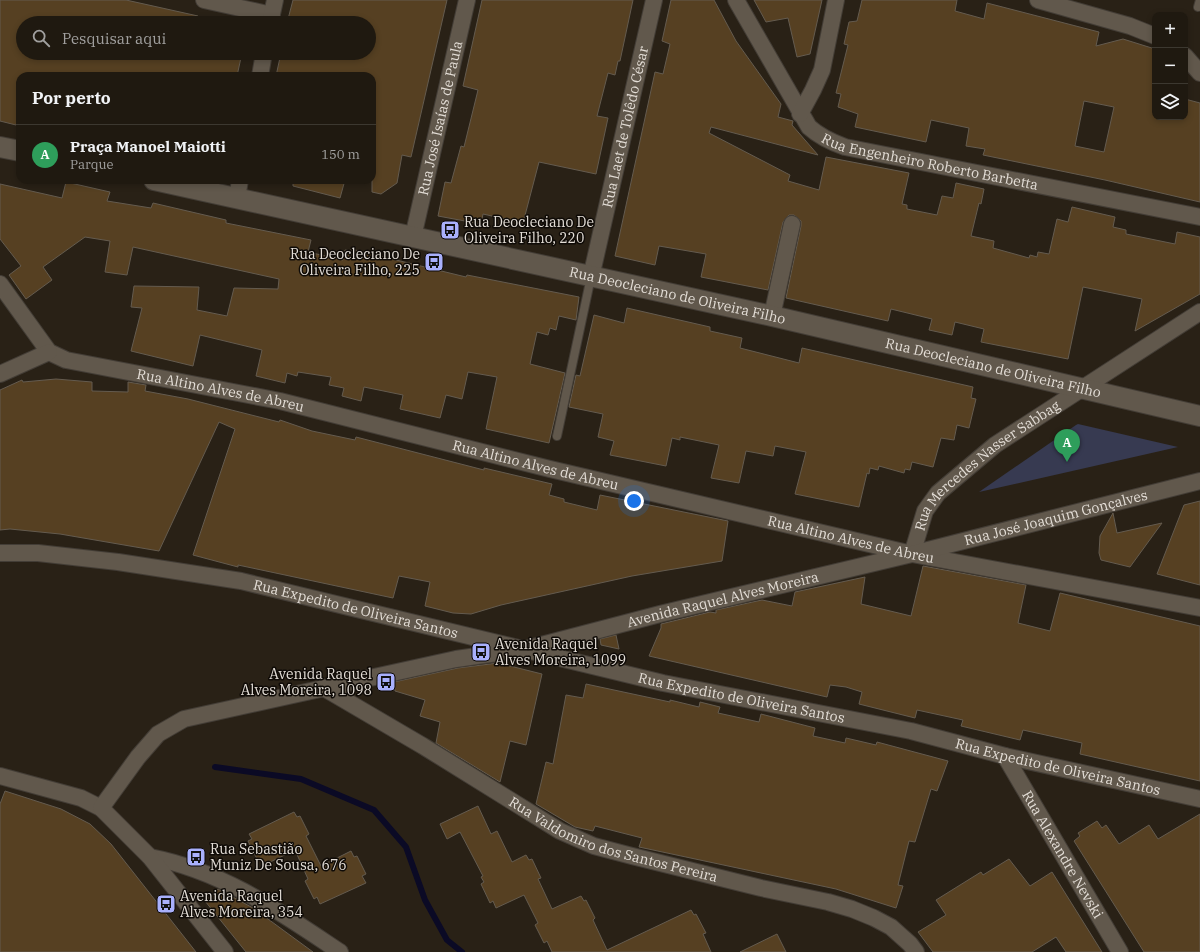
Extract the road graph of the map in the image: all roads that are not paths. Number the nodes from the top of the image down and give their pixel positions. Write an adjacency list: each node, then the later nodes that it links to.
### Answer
1 (204, 0): 7 (street)
2 (467, 0): 20 (street, Rua José Isaías de Paula)
3 (654, 0): 21 (street, Rua Laet de Tolêdo César)
4 (736, 0): 13 (street, Rua Engenheiro Roberto Barbetta)
5 (836, 0): 13 (street)
6 (1038, 0): 8 (street)
7 (272, 13)
8 (1152, 35)
9 (1188, 59): 12 (street)
10 (263, 60): 11 (street)
11 (261, 72)
12 (1200, 73)
13 (800, 114): 18 (street, Rua Engenheiro Roberto Barbetta)
14 (0, 147): 15 (street)
15 (16, 151)
16 (191, 184): 17 (street, Rua Deocleciano de Oliveira Filho)
17 (238, 189): 20 (street, Rua Deocleciano de Oliveira Filho)
18 (1200, 217)
19 (792, 224): 24 (street)
20 (413, 237): 21 (street, Rua Deocleciano de Oliveira Filho)
21 (591, 277): 24 (street, Rua Deocleciano de Oliveira Filho); 29 (lane)
22 (0, 284): 25 (street, Rua Altino Alves de Abreu)
23 (1200, 312): 27 (street, Rua Mercedes Nasser Sabbag)
24 (772, 316): 27 (street, Rua Deocleciano de Oliveira Filho)
25 (49, 352): 26 (street); 32 (street, Rua Altino Alves de Abreu)
26 (0, 374)
27 (1083, 388): 28 (street, Rua Deocleciano de Oliveira Filho); 32 (street, Rua Mercedes Nasser Sabbag)
28 (1200, 416)
29 (556, 436)
30 (1200, 481): 32 (street, Rua José Joaquim Gonçalves)
31 (0, 553): 34 (street, Rua Expedito de Oliveira Santos)
32 (912, 554): 33 (street, Rua Altino Alves de Abreu); 34 (street, Avenida Raquel Alves Moreira)
33 (1200, 608)
34 (526, 649): 35 (street, Avenida Raquel Alves Moreira); 36 (street, Rua Expedito de Oliveira Santos)
35 (324, 688): 39 (street, Avenida Raquel Alves Moreira); 43 (street, Rua Valdomiro dos Santos Pereira)
36 (1005, 756): 38 (street, Rua Expedito de Oliveira Santos); 44 (street, Rua Alexandre Nevski)
37 (0, 776): 39 (street)
38 (1200, 799)
39 (101, 808): 40 (street)
40 (150, 857): 41 (street); 42 (street)
41 (225, 952)
42 (340, 952)
43 (916, 952)
44 (1120, 952)

